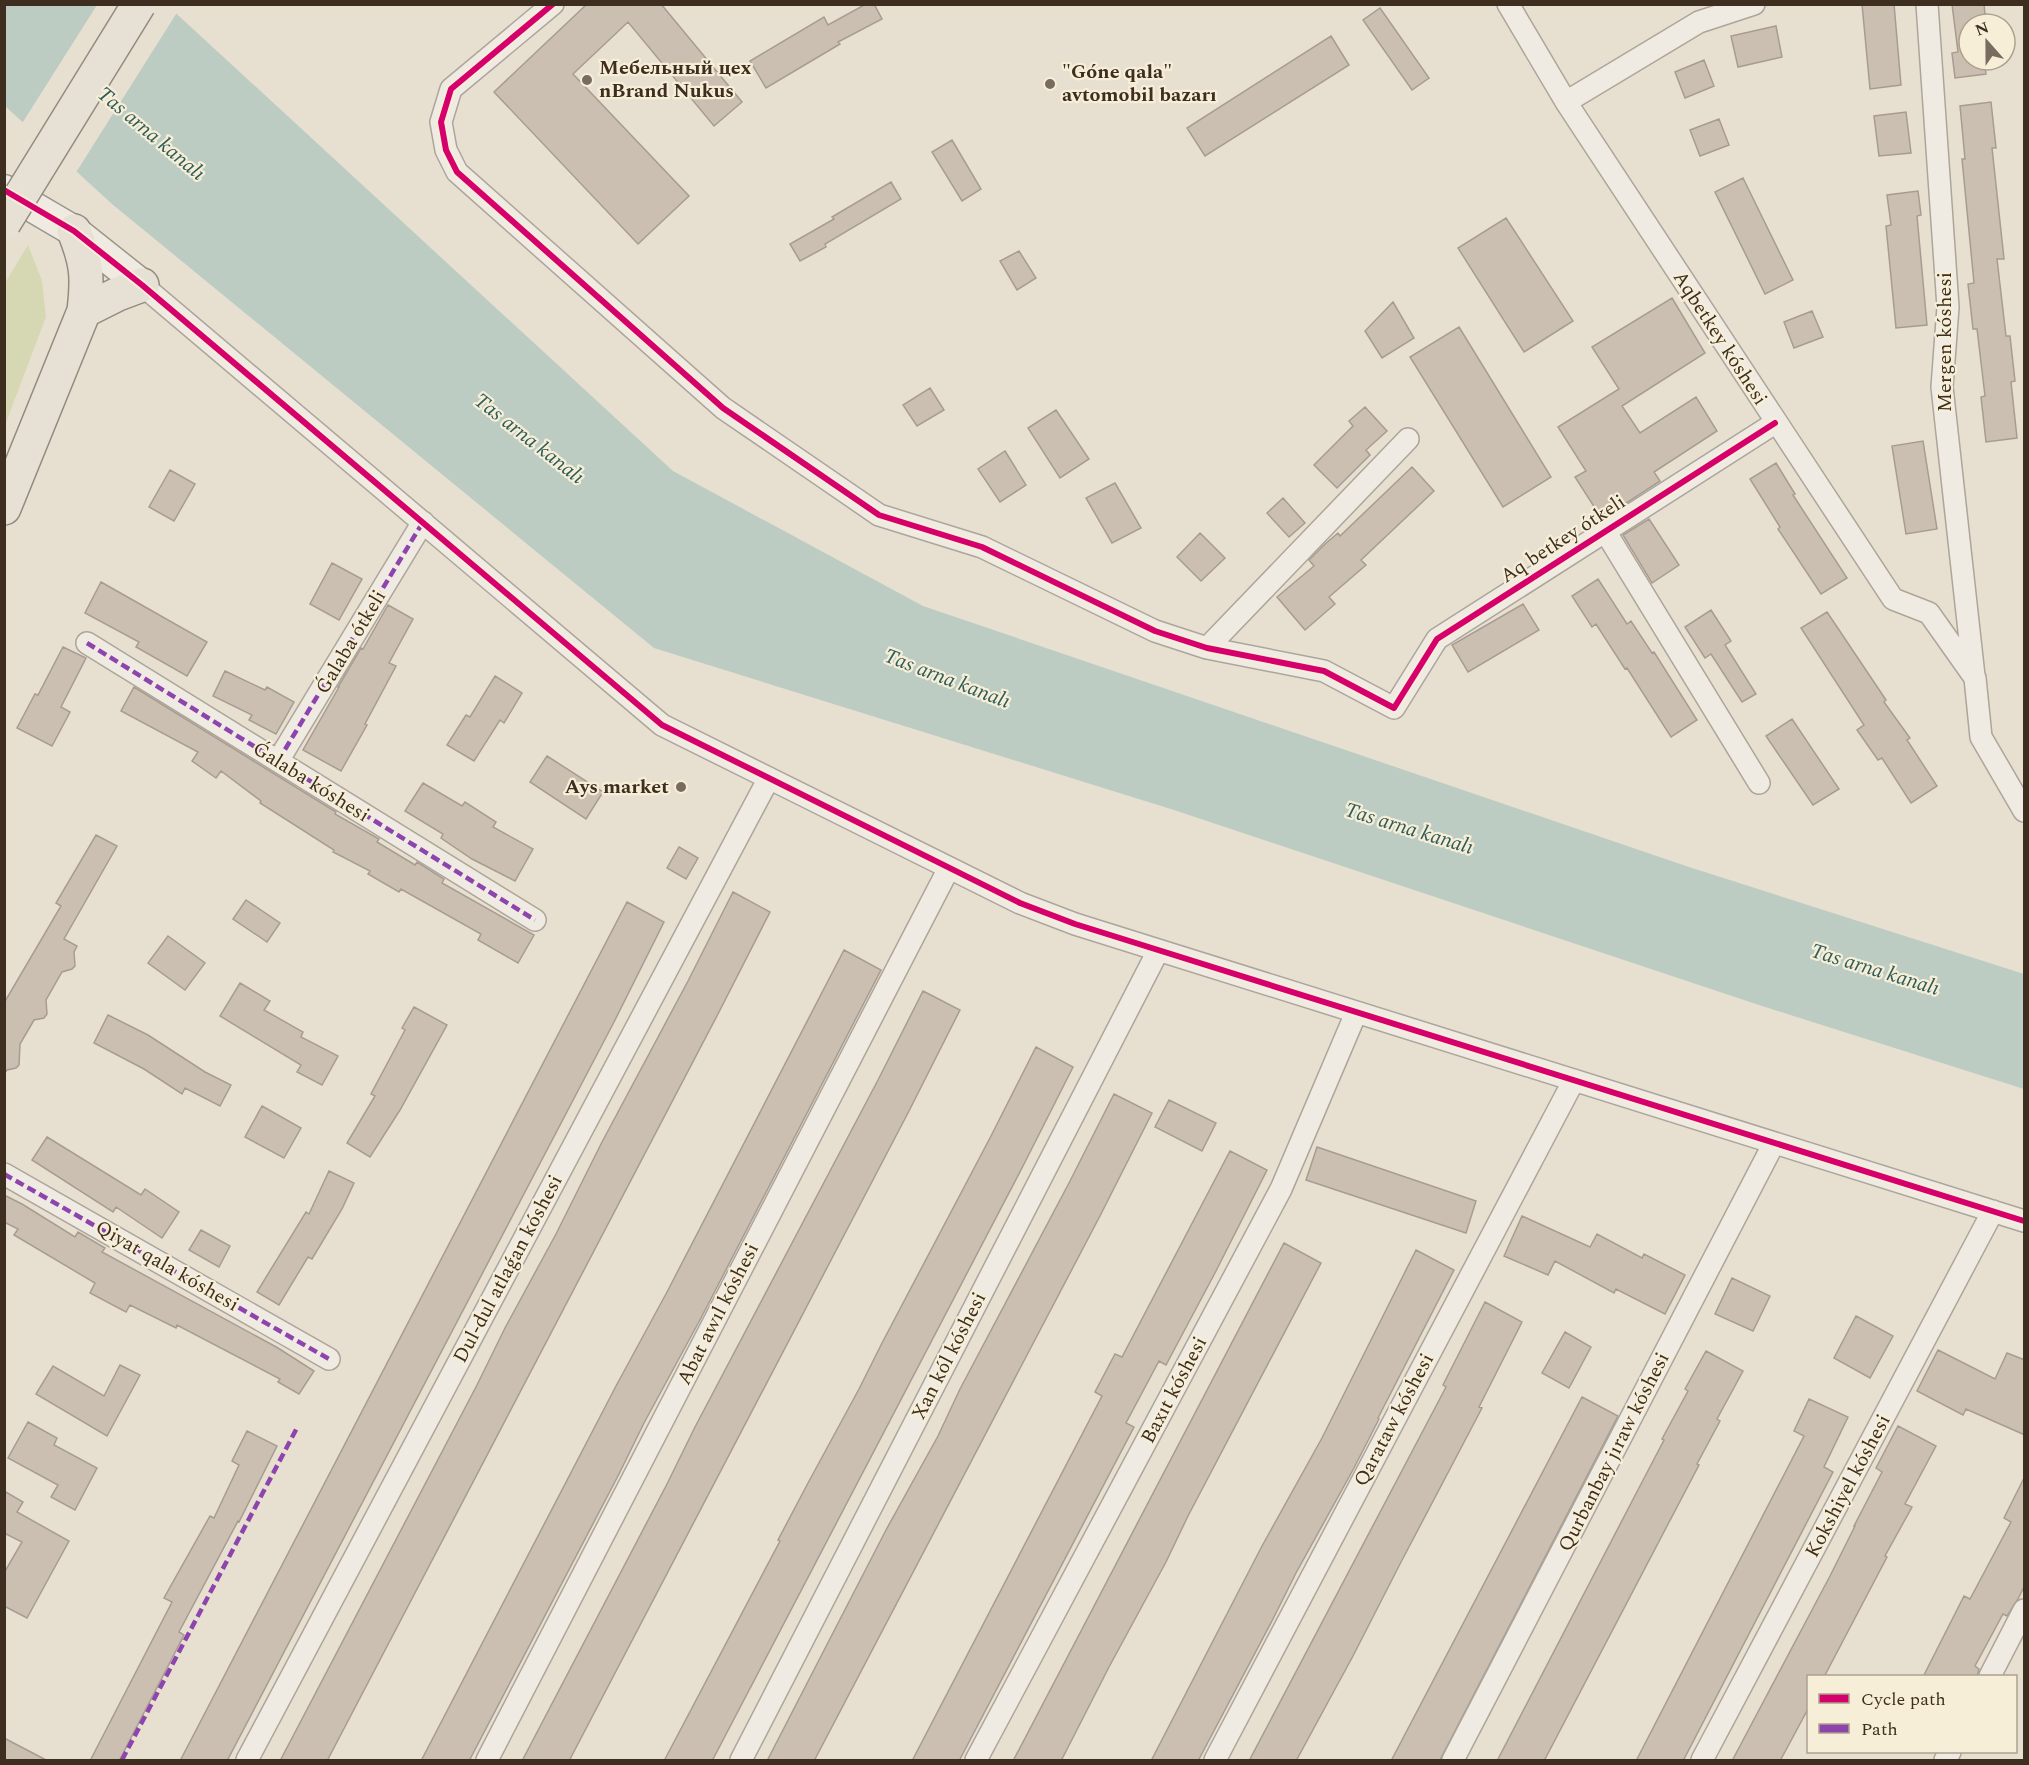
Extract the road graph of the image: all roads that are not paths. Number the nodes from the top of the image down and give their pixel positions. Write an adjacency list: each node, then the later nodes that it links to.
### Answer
1 (139, 4): 8 (main road, bridge)
2 (553, 4): 18 (street)
3 (1508, 4): 6 (street, Aqbetkey kóshesi)
4 (1755, 4): 6 (street)
5 (1927, 4): 19 (street, Mergen kóshesi)
6 (1566, 102): 12 (street, Aqbetkey kóshesi)
7 (4, 189): 9 (street)
8 (4, 222)
9 (74, 231): 10 (street); 11 (main road)
10 (142, 285): 11 (main road); 15 (street)
11 (84, 311): 14 (main road)
12 (1775, 423): 16 (street, Aq betkey ótkeli); 19 (street, Aqbetkey kóshesi)
13 (1408, 439): 18 (street)
14 (4, 508)
15 (423, 522): 20 (street, Ǵalaba ótkeli); 21 (street)
16 (1605, 531): 18 (street, Aq betkey ótkeli); 22 (street, Aq betkey ótkeli)
17 (87, 643): 20 (street, Ǵalaba kóshesi)
18 (1207, 648)
19 (1975, 678): 23 (street)
20 (278, 761): 25 (street, Ǵalaba kóshesi)
21 (769, 778): 24 (street); 36 (street, Dul-dul atlaǵan kóshesi)
22 (1759, 783)
23 (2025, 811)
24 (949, 868): 26 (street); 37 (street, Abat awıl kóshesi)
25 (535, 920)
26 (1158, 951): 27 (street); 38 (street, Xan kól kóshesi)
27 (1356, 1013): 28 (street); 39 (street, Baxıt kóshesi)
28 (1574, 1080): 29 (street); 40 (street, Qarataw kóshesi)
29 (1774, 1143): 31 (street); 41 (street, Qurbanbay jıraw kóshesi)
30 (4, 1174): 33 (street, Qiyat qala kóshesi)
31 (1993, 1211): 32 (street); 42 (street, Kokshiyel kóshesi)
32 (2025, 1221)
33 (329, 1359)
34 (2025, 1610): 35 (street)
35 (1991, 1675)
36 (247, 1761)
37 (487, 1761)
38 (741, 1761)
39 (976, 1761)
40 (1215, 1761)
41 (1453, 1761)
42 (1702, 1761)

